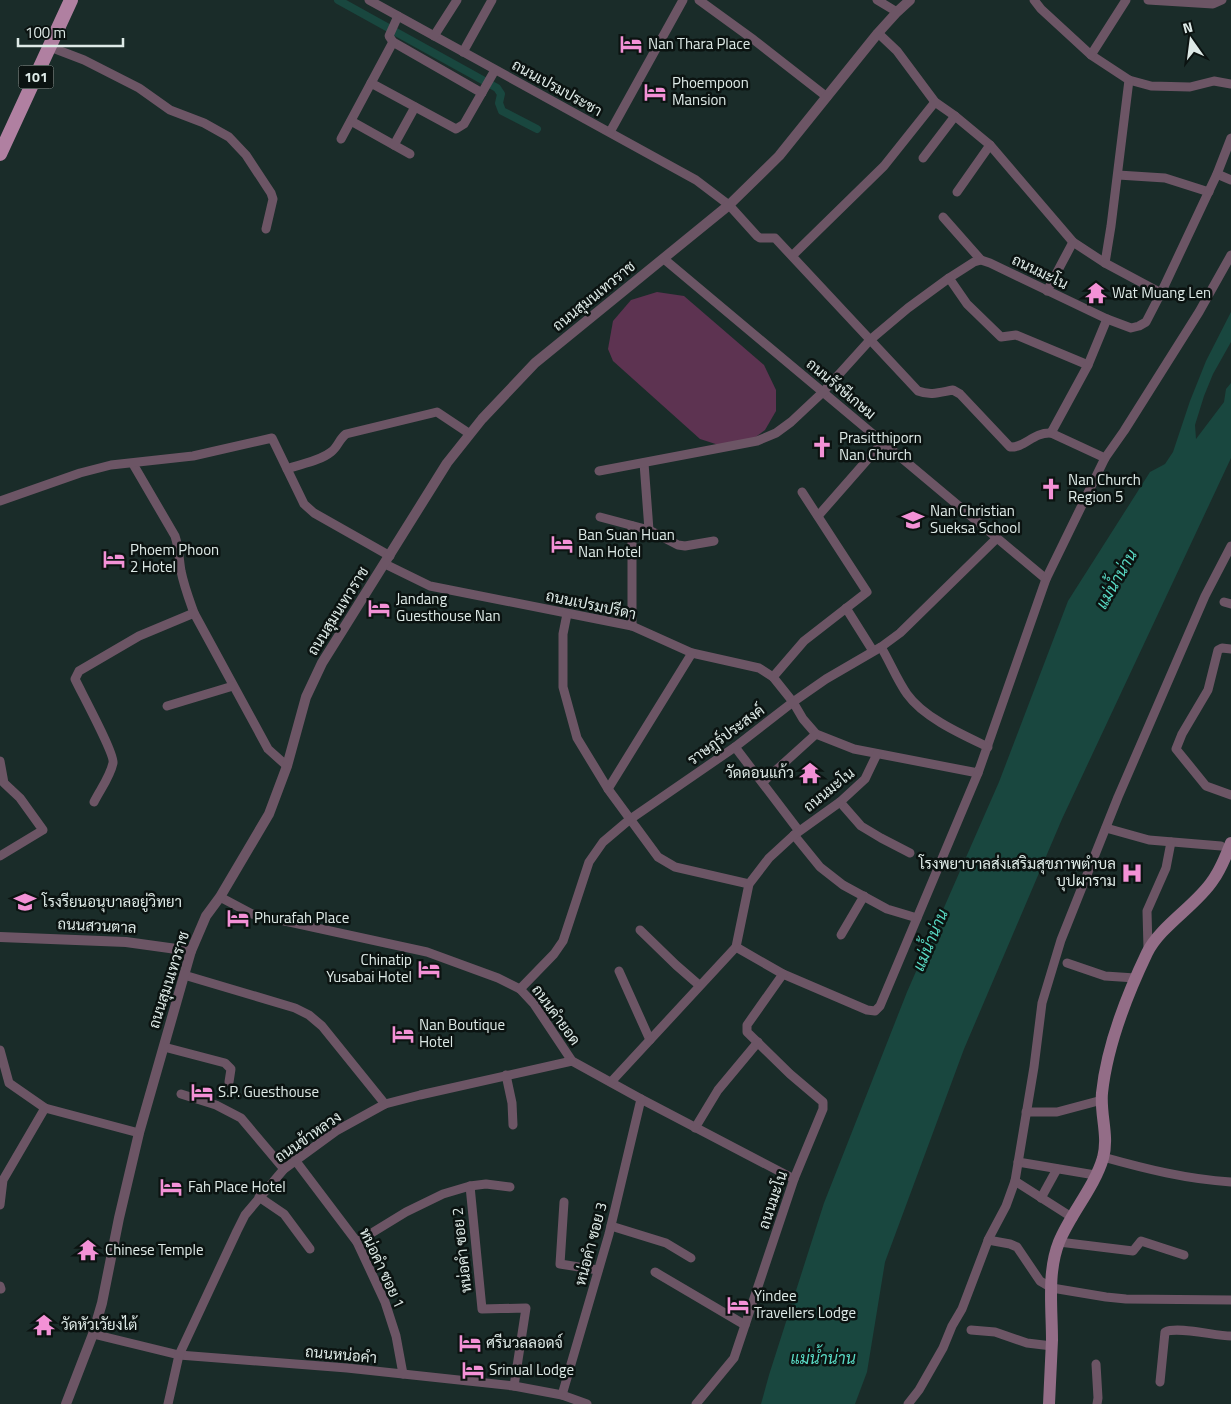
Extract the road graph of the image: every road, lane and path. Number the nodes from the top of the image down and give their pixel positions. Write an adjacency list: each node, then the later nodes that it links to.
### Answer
1 (71, 0): 19 (main road, 101)
2 (369, 0): 13 (street, ถนนเปรมประชา)
3 (457, 0): 17 (street)
4 (492, 0): 20 (street)
5 (683, 0): 32 (street)
6 (699, 0): 27 (street)
7 (877, 0): 14 (street)
8 (910, 0): 14 (street, ถนนสุมนเทวราช)
9 (1034, 0): 21 (street)
10 (1126, 0): 21 (street)
11 (1148, 0): 12 (street)
12 (1222, 0)
13 (386, 4): 15 (street, ถนนเปรมประชา)
14 (897, 12): 16 (street, ถนนสุมนเทวราช)
15 (398, 16): 17 (street, ถนนเปรมประชา); 18 (street)
16 (878, 33): 27 (street, ถนนสุมนเทวราช); 28 (street)
17 (434, 36): 20 (street, ถนนเปรมประชา)
18 (391, 39): 24 (street); 26 (street)
19 (50, 47): 37 (main road, 101); 47 (street)
20 (463, 52): 22 (street, ถนนเปรมประชา)
21 (1091, 55): 23 (street)
22 (495, 70): 26 (street); 32 (street, ถนนเปรมประชา)
23 (1129, 80): 25 (street); 41 (street)
24 (372, 83): 29 (street); 31 (street)
25 (1231, 84)
26 (482, 93): 29 (street)
27 (827, 97): 45 (street, ถนนสุมนเทวราช)
28 (935, 102): 30 (street); 49 (street)
29 (415, 107): 35 (street)
30 (955, 116): 36 (street); 39 (street)
31 (351, 121): 34 (street); 35 (street)
32 (610, 132): 45 (street, ถนนเปรมประชา)
33 (1231, 138): 40 (street, ถนนมะโน)
34 (341, 139)
35 (394, 145): 38 (street)
36 (990, 145): 43 (street); 48 (street)
37 (0, 154)
38 (410, 154)
39 (923, 158)
40 (1217, 174): 42 (street); 44 (street, ถนนมะโน)
41 (1118, 175): 44 (street); 53 (street)
42 (1231, 180)
43 (957, 192)
44 (1208, 192): 56 (street, ถนนมะโน)
45 (729, 205): 49 (street, ถนนเปรมประชา); 51 (street, ถนนสุมนเทวราช)
46 (943, 217): 52 (street)
47 (266, 228)
48 (1073, 242): 53 (street); 55 (street)
49 (792, 255): 58 (street, ถนนเปรมประชา)
50 (1231, 255): 64 (street)
51 (664, 259): 60 (street, ถนนรังษีเกษม); 62 (street, ถนนสุมนเทวราช)
52 (981, 260): 54 (street); 55 (street, ถนนมะโน)
53 (1105, 263): 56 (street)
54 (949, 278): 58 (street); 59 (street)
55 (1047, 291): 57 (street, ถนนมะโน)
56 (1161, 293): 57 (street, ถนนมะโน)
57 (1107, 319): 59 (street)
58 (870, 340): 60 (street); 61 (street, ถนนเปรมประชา)
59 (1088, 365): 61 (street)
60 (823, 392): 63 (street, ถนนรังษีเกษม); 65 (street)
61 (1051, 433): 64 (street)
62 (470, 434): 67 (street); 78 (street, ถนนสุมนเทวราช)
63 (882, 443): 71 (street); 75 (street, ถนนรังษีเกษม)
64 (1106, 458): 79 (street)
65 (644, 463): 68 (street); 74 (street)
66 (133, 464): 67 (street, ถนนเปรมปรีดา); 70 (street); 81 (street)
67 (287, 469): 78 (street, ถนนเปรมปรีดา)
68 (599, 471)
69 (802, 492): 71 (street)
70 (0, 501)
71 (818, 516): 80 (street)
72 (600, 517): 73 (street)
73 (632, 526): 74 (street); 83 (street)
74 (649, 530): 76 (street)
75 (997, 538): 79 (street, ถนนรังษีเกษม); 84 (street, ราษฎร์ประสงค์)
76 (714, 541)
77 (1231, 546): 105 (street)
78 (388, 560): 82 (street, ถนนเปรมปรีดา); 96 (street, ถนนสุมนเทวราช)
79 (1046, 579): 93 (street)
80 (846, 608): 84 (street); 87 (street)
81 (194, 613): 88 (street); 102 (street)
82 (567, 614): 83 (street, ถนนเปรมปรีดา); 100 (street)
83 (632, 626): 86 (street, ถนนเปรมปรีดา)
84 (877, 649): 89 (street, ราษฎร์ประสงค์); 93 (street)
85 (1231, 649): 101 (street)
86 (692, 653): 87 (street, ถนนเปรมปรีดา); 100 (street)
87 (773, 676): 89 (street, ถนนเปรมปรีดา)
88 (234, 686): 90 (street); 96 (street)
89 (793, 702): 91 (street, ถนนเปรมปรีดา); 92 (street, ราษฎร์ประสงค์)
90 (167, 706)
91 (816, 734): 94 (street, ถนนเปรมปรีดา); 98 (street)
92 (735, 747): 98 (street); 104 (street, ราษฎร์ประสงค์)
93 (988, 748): 97 (street)
94 (877, 754): 97 (street); 103 (street, ถนนมะโน)
95 (0, 761): 99 (street)
96 (287, 766): 113 (street, ถนนสุมนเทวราช)
97 (978, 773): 114 (street)
98 (763, 782): 106 (street)
99 (2, 784): 110 (street)
100 (608, 789): 104 (street)
101 (1231, 795)
102 (94, 802)
103 (840, 802): 106 (street, ถนนมะโน); 109 (street)
104 (629, 820): 111 (street); 127 (street, ราษฎร์ประสงค์)
105 (1106, 828): 107 (street); 141 (street)
106 (796, 833): 111 (street, ถนนมะโน); 112 (street)
107 (1170, 842): 108 (street); 119 (street)
108 (1226, 844): 119 (main road)
109 (910, 853)
110 (0, 856)
111 (749, 884): 118 (street, ถนนมะโน)
112 (864, 896): 114 (street); 116 (street)
113 (220, 897): 120 (street, ถนนสุมนเทวราช); 127 (street, ถนนคำยอด)
114 (917, 918): 124 (street)
115 (640, 930): 126 (street)
116 (841, 935)
117 (0, 937): 120 (street, ถนนสวนตาล)
118 (736, 947): 124 (street); 126 (street)
119 (1148, 950): 125 (main road)
120 (191, 951): 123 (street, ถนนสุมนเทวราช)
121 (1067, 963): 125 (street)
122 (619, 971): 128 (street)
123 (184, 974): 130 (street, ถนนสุมนเทวราช); 139 (street)
124 (783, 974): 129 (street, ถนนมะโน)
125 (1135, 978): 138 (main road)
126 (699, 985): 128 (street)
127 (520, 989): 132 (street, ถนนคำยอด)
128 (650, 1040): 135 (street)
129 (758, 1042): 143 (street); 151 (street, ถนนมะโน)
130 (164, 1047): 134 (street); 144 (street, ถนนสุมนเทวราช)
131 (0, 1050): 140 (street)
132 (572, 1061): 133 (street, ถนนข้าหลวง); 135 (street, ถนนคำยอด)
133 (506, 1075): 139 (street, ถนนข้าหลวง); 142 (street)
134 (229, 1082)
135 (611, 1082): 137 (street, ถนนคำยอด)
136 (181, 1094): 148 (street)
137 (641, 1099): 143 (street, ถนนคำยอด); 162 (street, หน่อคำ ซอย 3)
138 (1102, 1100): 141 (street); 145 (main road)
139 (385, 1104): 146 (street, ถนนข้าหลวง)
140 (45, 1108): 144 (street); 152 (street)
141 (1026, 1112): 147 (street)
142 (514, 1125)
143 (695, 1128): 151 (street, ถนนคำยอด)
144 (139, 1133): 175 (street, ถนนสุมนเทวราช)
145 (1103, 1157): 150 (main road); 154 (street)
146 (295, 1160): 148 (street, ถนนข้าหลวง); 164 (street, หน่อคำ ซอย 1)
147 (1018, 1162): 149 (street); 153 (street)
148 (284, 1169): 157 (street, ถนนข้าหลวง)
149 (1057, 1169): 150 (street); 158 (street)
150 (1095, 1176): 161 (main road)
151 (794, 1179): 173 (street, ถนนมะโน)
152 (2, 1180): 160 (street)
153 (1015, 1181): 158 (street); 163 (street)
154 (1231, 1182)
155 (470, 1186): 156 (street); 164 (street); 182 (street, หน่อคำ ซอย 2)
156 (510, 1187)
157 (259, 1197): 166 (street); 178 (street, ถนนข้าหลวง)
158 (1041, 1198): 161 (street)
159 (564, 1202): 169 (street)
160 (0, 1205)
161 (1073, 1218): 165 (main road)
162 (611, 1226): 168 (street); 169 (street, หน่อคำ ซอย 3)
163 (988, 1240): 171 (street); 188 (street)
164 (357, 1242): 180 (street, หน่อคำ ซอย 1)
165 (1060, 1242): 167 (street); 171 (main road)
166 (310, 1249)
167 (1184, 1255)
168 (691, 1258)
169 (598, 1270): 183 (street, หน่อคำ ซอย 3)
170 (654, 1272): 173 (street)
171 (1052, 1288): 172 (street); 177 (main road)
172 (1231, 1300)
173 (745, 1325): 187 (street, ถนนมะโน)
174 (971, 1330): 177 (street)
175 (93, 1334): 178 (street, ถนนหน่อคำ); 184 (street, ถนนสุมนเทวราช)
176 (1231, 1336): 181 (street)
177 (1052, 1346): 189 (main road)
178 (179, 1355): 180 (street, ถนนหน่อคำ); 185 (street, ถนนข้าหลวง)
179 (1096, 1364): 190 (street)
180 (403, 1374): 182 (street, ถนนหน่อคำ)
181 (1160, 1382)
182 (514, 1386): 183 (street, ถนนหน่อคำ)
183 (562, 1395): 186 (street, ถนนหน่อคำ)
184 (66, 1404)
185 (168, 1404)
186 (587, 1404)
187 (696, 1404)
188 (908, 1404)
189 (1049, 1404)
190 (1097, 1404)

